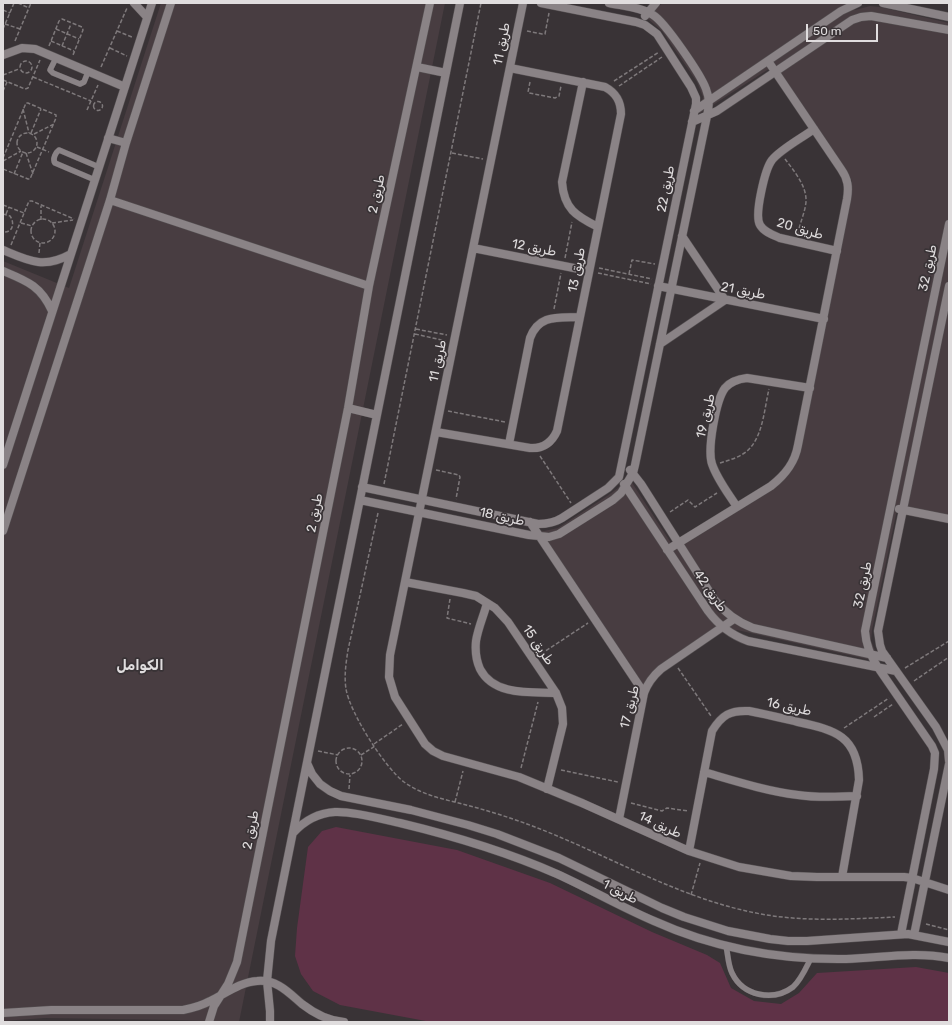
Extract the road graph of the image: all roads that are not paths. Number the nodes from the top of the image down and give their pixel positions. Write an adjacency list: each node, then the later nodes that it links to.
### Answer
1 (134, 3): 14 (street)
2 (152, 3): 14 (street)
3 (171, 3): 34 (street)
4 (430, 3): 21 (street, طريق 2)
5 (460, 3): 25 (street)
6 (523, 3): 22 (street, طريق 11)
7 (541, 3): 16 (street, طريق 22)
8 (609, 3): 12 (street, طريق 22)
9 (656, 3): 12 (street)
10 (857, 3): 13 (street); 20 (street)
11 (883, 3): 15 (street)
12 (647, 12): 16 (street); 28 (street, طريق 22)
13 (865, 16): 17 (street); 24 (street)
14 (147, 17): 27 (street)
15 (949, 17)
16 (640, 23): 29 (street, طريق 22)
17 (949, 30)
18 (7, 53): 19 (street)
19 (56, 58): 23 (street); 23 (lane)
20 (768, 61): 24 (street); 28 (street)
21 (417, 67): 25 (street); 48 (street, طريق 2)
22 (510, 68): 26 (street); 41 (street, طريق 11)
23 (88, 72): 27 (street)
24 (775, 72): 30 (street); 32 (street)
25 (446, 73): 59 (street)
26 (583, 82): 39 (street); 39 (street, طريق 13)
27 (125, 88): 33 (street)
28 (709, 101): 29 (street); 30 (street, طريق 22)
29 (694, 111): 31 (street, طريق 22)
30 (707, 116): 31 (street); 40 (street, طريق 22)
31 (692, 122): 47 (street, طريق 22)
32 (814, 129): 43 (street); 43 (street, طريق 20)
33 (108, 138): 34 (street); 35 (street)
34 (126, 143): 37 (street)
35 (99, 167): 36 (street); 36 (lane)
36 (95, 180): 44 (street)
37 (110, 200): 48 (street); 76 (street)
38 (949, 224): 71 (street, طريق 32)
39 (598, 227): 45 (street, طريق 13)
40 (682, 236): 50 (street, طريق 22); 51 (street)
41 (473, 248): 45 (street, طريق 12); 60 (street, طريق 11)
42 (6, 251): 44 (street)
43 (837, 251): 55 (street)
44 (70, 254): 52 (street)
45 (590, 269): 53 (street, طريق 13)
46 (3, 271): 52 (street)
47 (659, 283): 50 (street, طريق 21); 62 (street, طريق 22)
48 (369, 286): 58 (street, طريق 2)
49 (949, 286): 54 (street, طريق 32)
50 (671, 289): 51 (street, طريق 21); 56 (street, طريق 22)
51 (725, 300): 55 (street, طريق 21); 56 (street)
52 (52, 311): 63 (street)
53 (580, 317): 61 (street); 61 (street, طريق 13)
54 (946, 318): 72 (street, طريق 32)
55 (824, 319): 57 (street)
56 (660, 344): 64 (street, طريق 22)
57 (810, 388): 70 (street); 70 (street, طريق 19)
58 (348, 408): 59 (street); 110 (street, طريق 2)
59 (377, 415): 66 (street)
60 (436, 432): 61 (street); 68 (street, طريق 11)
61 (509, 444)
62 (623, 461): 64 (street, طريق 42); 65 (street, طريق 22)
63 (3, 465)
64 (633, 473): 67 (street, طريق 22); 78 (street, طريق 42)
65 (619, 477): 67 (street, طريق 42); 75 (street, طريق 18)
66 (362, 487): 68 (street, طريق 18); 69 (street)
67 (626, 487): 77 (street, طريق 18); 79 (street, طريق 42)
68 (422, 499): 73 (street, طريق 11); 75 (street, طريق 18)
69 (360, 500): 73 (street, طريق 18); 92 (street)
70 (737, 507): 78 (street)
71 (891, 507): 72 (street); 84 (street, طريق 32)
72 (903, 510): 74 (street); 85 (street, طريق 32)
73 (420, 512): 77 (street, طريق 18); 80 (street, طريق 11)
74 (949, 519)
75 (530, 522): 77 (street)
76 (3, 531)
77 (540, 536): 89 (street)
78 (678, 543): 79 (street); 82 (street, طريق 42)
79 (667, 550): 83 (street, طريق 42)
80 (405, 582): 81 (street, طريق 15); 90 (street, طريق 11)
81 (488, 603): 88 (street, طريق 15); 88 (street)
82 (734, 619): 83 (street, طريق 17); 84 (street, طريق 42)
83 (722, 627): 86 (street, طريق 42); 89 (street, طريق 17)
84 (870, 654): 85 (street, طريق 42); 86 (street, طريق 32)
85 (887, 658): 87 (street, طريق 32)
86 (877, 666): 87 (street, طريق 42); 100 (street, طريق 32)
87 (897, 671): 91 (street, طريق 32)
88 (556, 692): 94 (street, طريق 15)
89 (644, 693): 96 (street, طريق 17)
90 (409, 720): 94 (street, طريق 14)
91 (949, 763): 101 (street, طريق 32)
92 (306, 764): 97 (street); 103 (street, طريق 1)
93 (704, 772): 95 (street); 95 (street, طريق 16); 98 (street)
94 (547, 789): 96 (street, طريق 14)
95 (857, 796): 99 (street, طريق 16)
96 (619, 819): 98 (street, طريق 14)
97 (292, 834): 106 (street, طريق 1); 109 (street)
98 (689, 851): 99 (street, طريق 14)
99 (842, 876): 100 (street, طريق 14)
100 (912, 878): 101 (street, طريق 14); 103 (street, طريق 32)
101 (925, 883): 102 (street, طريق 14); 104 (street, طريق 32)
102 (949, 890)
103 (901, 934): 104 (street, طريق 1)
104 (914, 935): 105 (street, طريق 1)
105 (949, 942)
106 (726, 946): 107 (street, طريق 1); 107 (lane)
107 (811, 958): 108 (street, طريق 1)
108 (949, 958)
109 (267, 982): 110 (street); 113 (street); 114 (street)
110 (222, 995): 111 (street); 112 (street, طريق 2)
111 (3, 1013)
112 (209, 1022)
113 (270, 1022)
114 (344, 1022)

